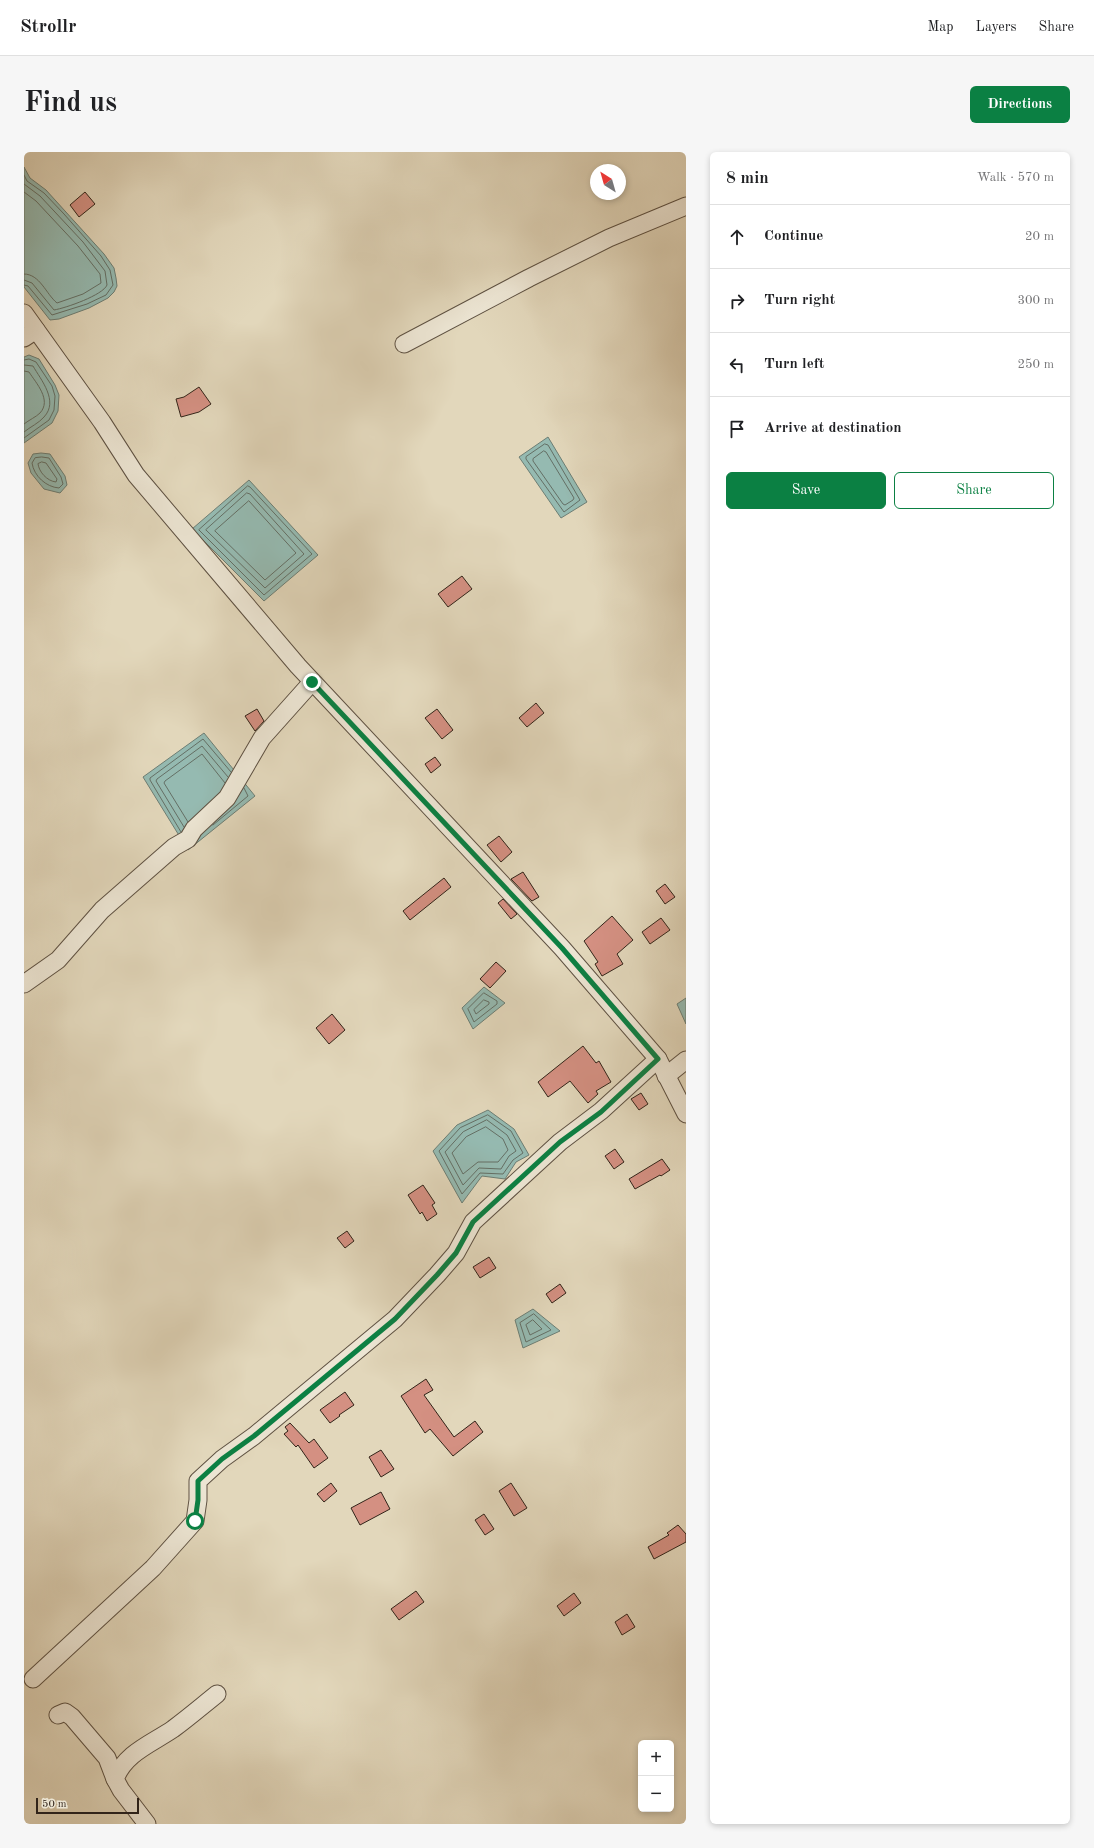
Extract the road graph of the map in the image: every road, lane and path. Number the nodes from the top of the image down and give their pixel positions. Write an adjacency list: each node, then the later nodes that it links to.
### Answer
1 (686, 206): 4 (street)
2 (24, 313): 3 (street)
3 (30, 334): 5 (street)
4 (404, 344)
5 (312, 682): 6 (street); 7 (street)
6 (24, 984)
7 (658, 1059): 9 (street); 11 (street)
8 (686, 1060): 9 (street)
9 (666, 1076): 10 (street)
10 (686, 1114)
11 (33, 1679)
12 (217, 1694): 14 (street)
13 (58, 1715): 14 (street)
14 (115, 1780): 15 (street)
15 (147, 1824)

